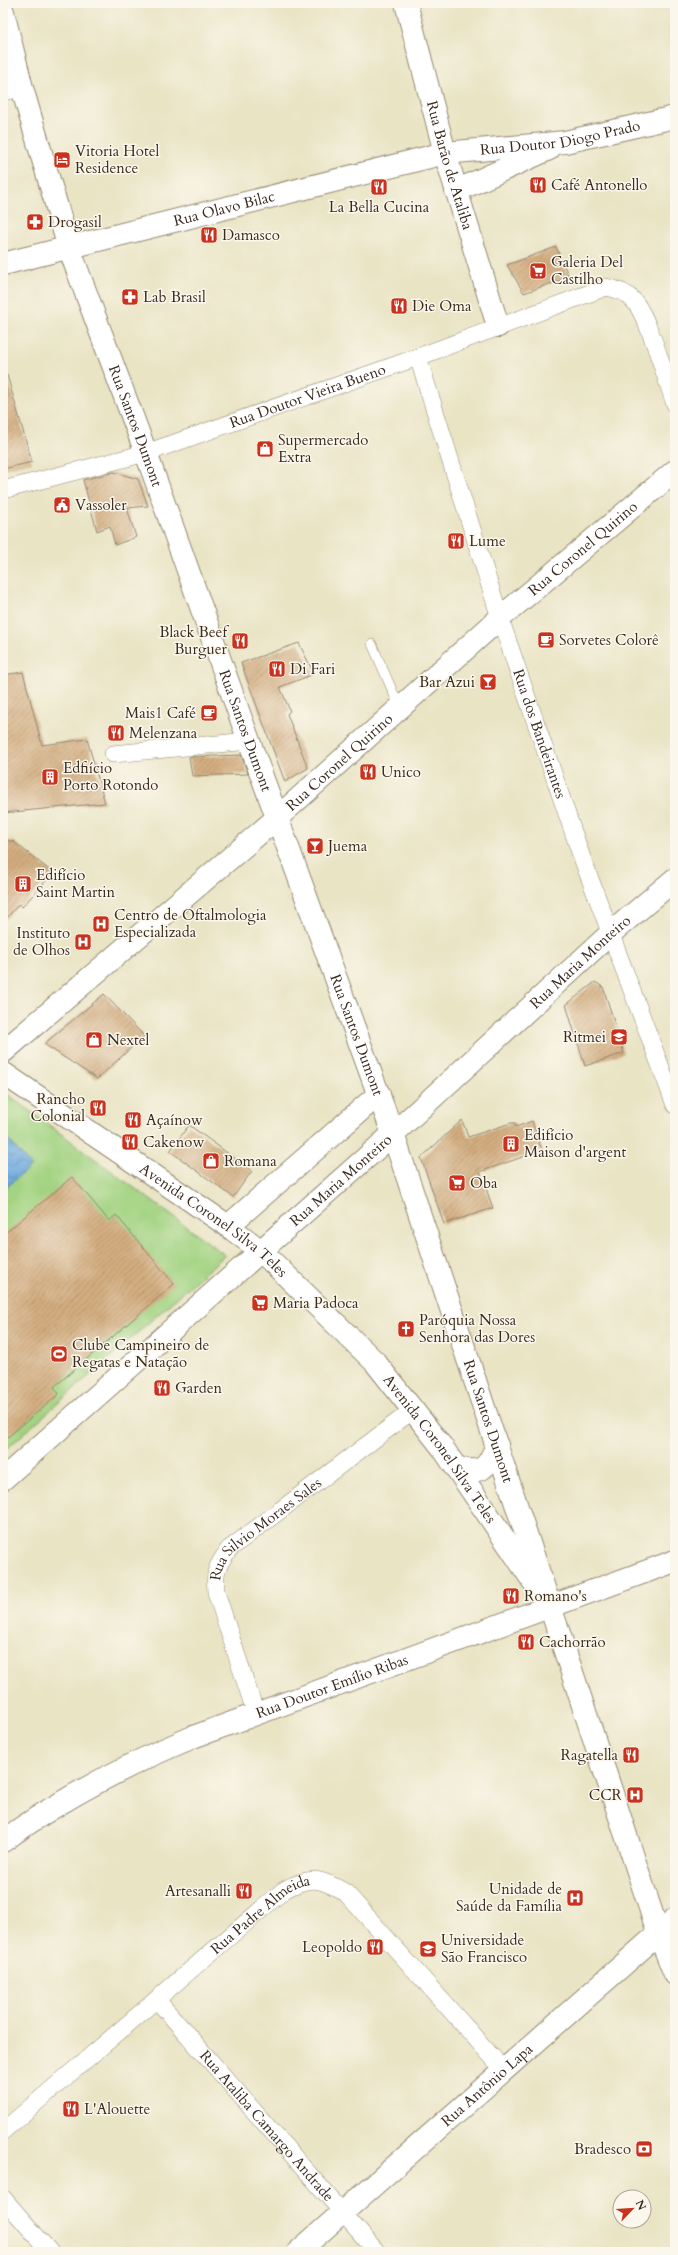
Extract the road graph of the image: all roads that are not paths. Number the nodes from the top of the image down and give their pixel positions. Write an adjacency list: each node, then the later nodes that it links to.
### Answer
1 (406, 3): 6 (street, Rua Barão de Ataliba)
2 (3, 12): 3 (street, Rua Santos Dumont)
3 (13, 90): 8 (street, Rua Santos Dumont)
4 (675, 117): 5 (street, Rua Doutor Diogo Prado)
5 (565, 142): 6 (street, Rua Doutor Diogo Prado); 7 (street)
6 (445, 153): 7 (street, Rua Barão de Ataliba); 8 (street, Rua Olavo Bilac)
7 (456, 191): 10 (street, Rua Barão de Ataliba)
8 (69, 248): 9 (street, Rua Olavo Bilac); 13 (street, Rua Santos Dumont)
9 (3, 264)
10 (498, 326): 11 (street, Rua Doutor Vieira Bueno); 12 (street, Rua Doutor Vieira Bueno)
11 (418, 357): 13 (street, Rua Doutor Vieira Bueno); 16 (street, Rua dos Bandeirantes)
12 (675, 404)
13 (146, 453): 15 (street, Rua Doutor Vieira Bueno); 19 (street, Rua Santos Dumont)
14 (675, 470): 16 (street, Rua Coronel Quirino)
15 (3, 490)
16 (500, 618): 18 (street, Rua Coronel Quirino); 23 (street, Rua dos Bandeirantes)
17 (372, 644): 18 (lane)
18 (400, 708): 21 (street, Rua Coronel Quirino)
19 (249, 741): 20 (street); 21 (street, Rua Santos Dumont)
20 (113, 754)
21 (277, 818): 24 (street, Rua Coronel Quirino); 26 (street, Rua Santos Dumont)
22 (675, 879): 23 (street, Rua Maria Monteiro)
23 (611, 934): 27 (street, Rua dos Bandeirantes); 28 (street, Rua Maria Monteiro)
24 (3, 1052)
25 (3, 1073): 29 (street, Avenida Coronel Silva Teles)
26 (379, 1094): 28 (street, Rua Santos Dumont); 29 (street)
27 (675, 1105)
28 (393, 1134): 30 (street, Rua Maria Monteiro); 32 (street, Rua Santos Dumont)
29 (228, 1226): 30 (street, Avenida Coronel Silva Teles)
30 (260, 1251): 31 (street, Avenida Coronel Silva Teles); 34 (street, Rua Maria Monteiro)
31 (413, 1410): 33 (street, Avenida Coronel Silva Teles); 37 (street, Rua Silvio Moraes Sales)
32 (497, 1445): 33 (street); 36 (street, Rua Santos Dumont)
33 (456, 1467): 36 (street, Avenida Coronel Silva Teles)
34 (3, 1479)
35 (675, 1561): 36 (street, Rua Doutor Emílio Ribas)
36 (550, 1606): 37 (street, Rua Doutor Emílio Ribas); 40 (street, Avenida Coronel Silva Teles)
37 (256, 1714): 38 (street, Rua Doutor Emílio Ribas)
38 (3, 1841)
39 (675, 1919): 40 (street, Rua Antônio Lapa)
40 (658, 1932): 41 (street, Avenida Coronel Silva Teles); 43 (street, Rua Antônio Lapa)
41 (675, 1974)
42 (157, 2000): 43 (street, Rua Padre Almeida); 44 (street, Rua Padre Almeida); 46 (street, Rua Ataliba Camargo Andrade)
43 (503, 2069): 46 (street, Rua Antônio Lapa)
44 (3, 2131)
45 (3, 2198): 47 (street)
46 (343, 2213): 48 (street, Rua Antônio Lapa); 49 (street, Rua Ataliba Camargo Andrade)
47 (50, 2252)
48 (298, 2252)
49 (377, 2252)

